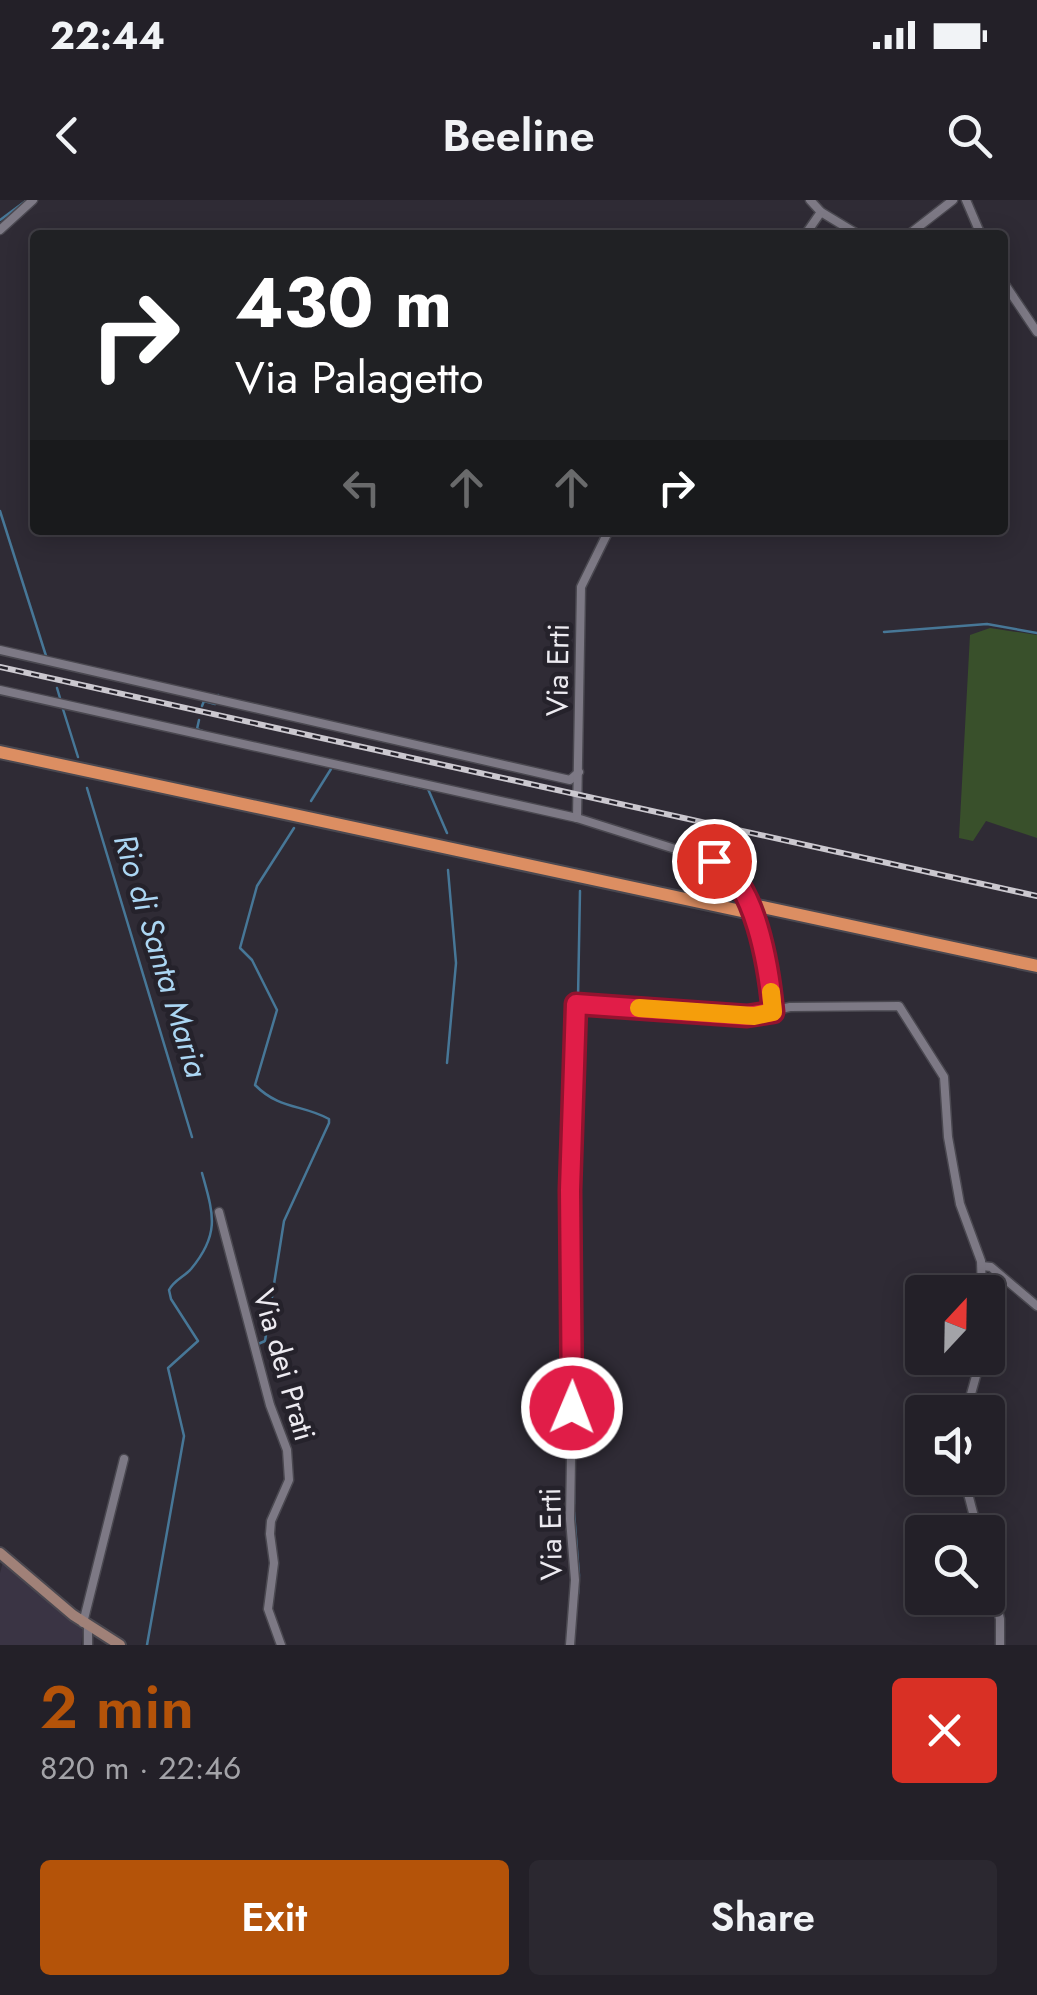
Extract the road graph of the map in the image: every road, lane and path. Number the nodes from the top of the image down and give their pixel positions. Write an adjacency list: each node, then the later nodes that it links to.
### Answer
1 (33, 200): 6 (street)
2 (810, 200): 5 (street)
3 (954, 200): 9 (street)
4 (966, 200): 10 (street)
5 (821, 212): 7 (street); 8 (street)
6 (0, 230)
7 (808, 230)
8 (851, 230)
9 (915, 230)
10 (979, 230)
11 (1008, 289): 12 (street)
12 (1037, 332)
13 (607, 535): 18 (street, Via Erti)
14 (0, 650): 18 (street)
15 (0, 690): 19 (street)
16 (0, 744): 20 (highway)
17 (0, 752): 20 (highway)
18 (579, 772): 19 (street, Via Erti)
19 (577, 818): 23 (street, bridge)
20 (750, 908): 21 (highway); 22 (highway)
21 (1037, 966)
22 (1037, 975)
23 (773, 1012): 25 (street); 35 (street, Via Erti)
24 (219, 1212): 34 (street, Via dei Prati)
25 (982, 1266): 26 (street); 27 (street)
26 (982, 1275)
27 (1037, 1306)
28 (124, 1459): 31 (street)
29 (1, 1555): 31 (main road)
30 (999, 1615): 36 (street)
31 (86, 1625): 32 (street); 33 (main road)
32 (88, 1645)
33 (120, 1645)
34 (281, 1645)
35 (570, 1645)
36 (1000, 1645)

